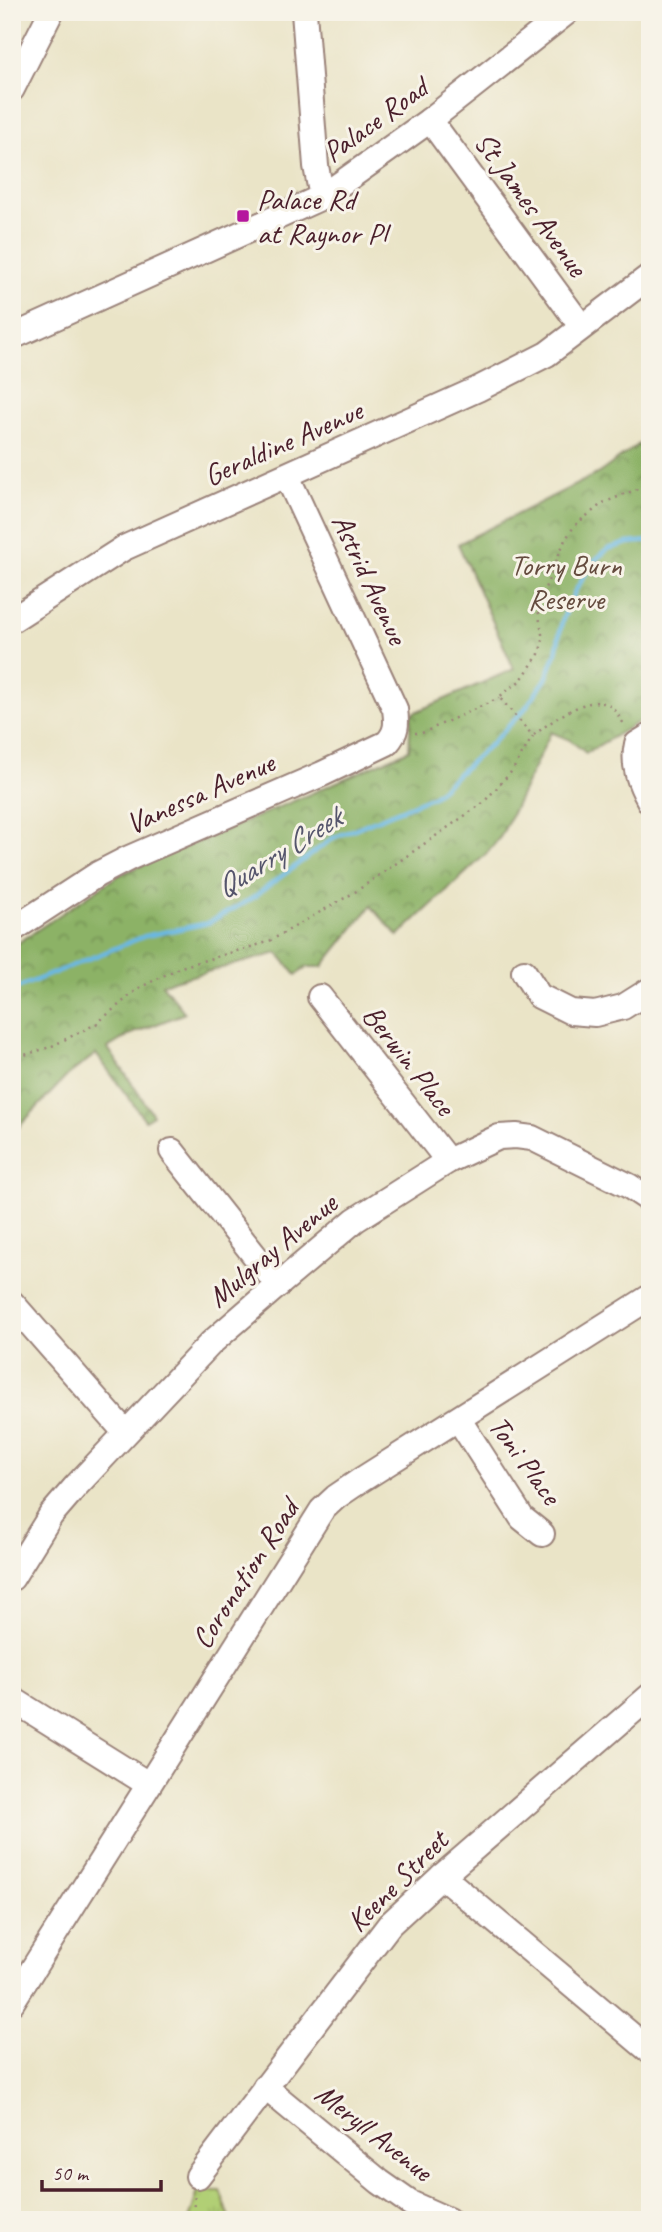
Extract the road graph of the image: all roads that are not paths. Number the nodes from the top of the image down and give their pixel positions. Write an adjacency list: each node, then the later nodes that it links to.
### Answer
1 (51, 12): 4 (street)
2 (303, 12): 6 (street)
3 (567, 12): 5 (street, Palace Road)
4 (12, 89)
5 (430, 120): 6 (street, Palace Road); 8 (street, St James Avenue)
6 (322, 197): 9 (street, Palace Road)
7 (650, 276): 8 (street, Geraldine Avenue)
8 (581, 326): 10 (street, Geraldine Avenue)
9 (12, 337)
10 (287, 476): 11 (street, Geraldine Avenue); 12 (street, Astrid Avenue)
11 (12, 620)
12 (394, 735): 15 (street, Vanessa Avenue)
13 (643, 740): 14 (street)
14 (650, 802)
15 (12, 930)
16 (524, 972): 17 (street)
17 (650, 990)
18 (320, 997): 20 (street, Berwin Place)
19 (172, 1151): 22 (street)
20 (448, 1161): 21 (street, Mulgray Avenue); 22 (street, Mulgray Avenue)
21 (650, 1200)
22 (278, 1285): 26 (street, Mulgray Avenue)
23 (650, 1297): 25 (street, Coronation Road)
24 (12, 1303): 26 (street)
25 (459, 1420): 27 (street, Toni Place); 31 (street, Coronation Road)
26 (125, 1433): 28 (street, Mulgray Avenue)
27 (542, 1534)
28 (12, 1578)
29 (650, 1696): 32 (street, Keene Street)
30 (12, 1699): 31 (street)
31 (148, 1784): 33 (street, Coronation Road)
32 (442, 1876): 34 (street); 35 (street, Keene Street)
33 (12, 2001)
34 (650, 2050)
35 (265, 2087): 36 (street, Keene Street); 37 (street, Meryll Avenue)
36 (198, 2176)
37 (448, 2220)

